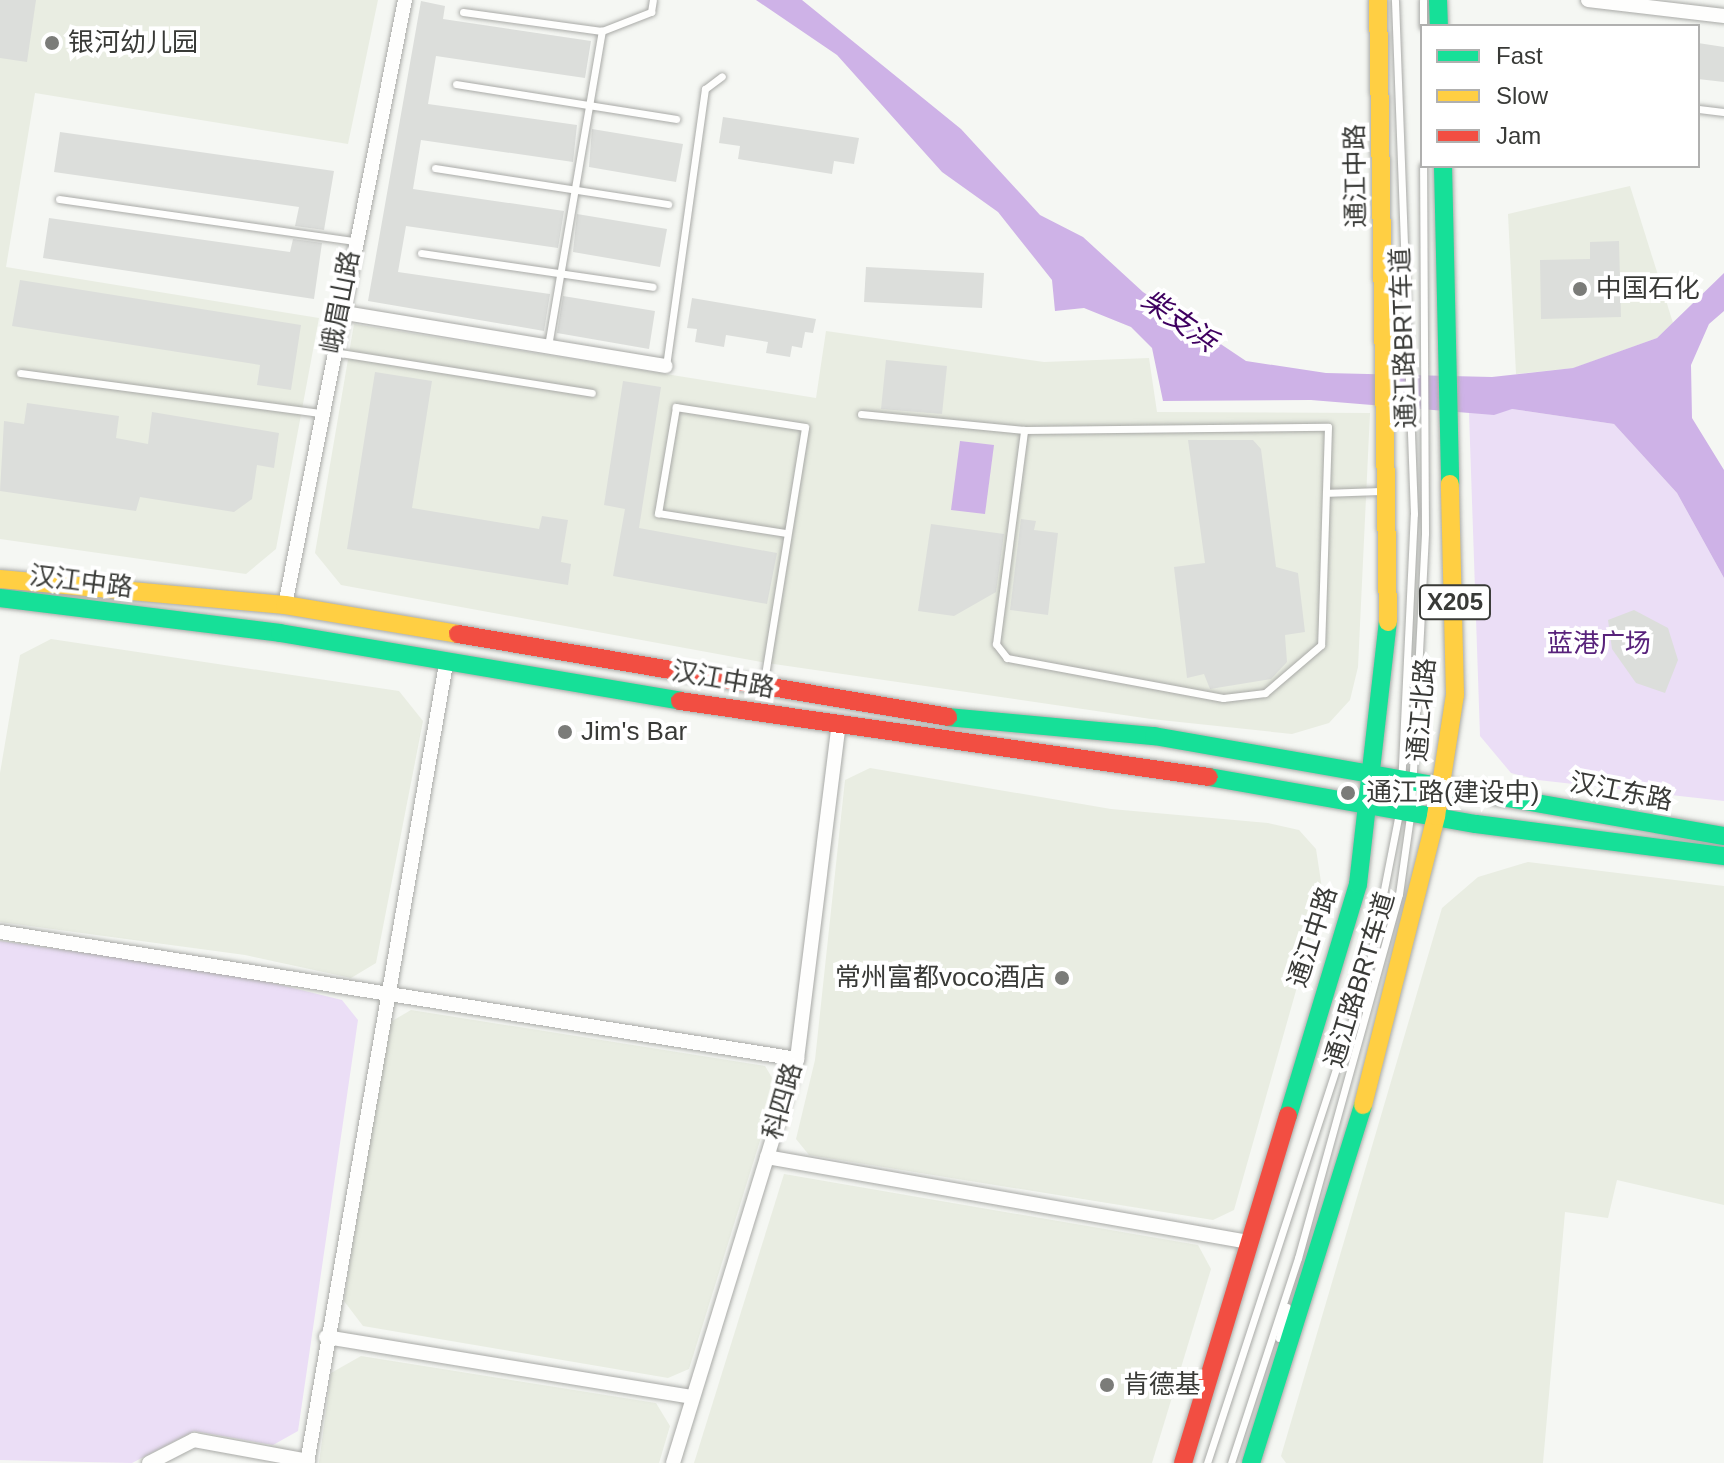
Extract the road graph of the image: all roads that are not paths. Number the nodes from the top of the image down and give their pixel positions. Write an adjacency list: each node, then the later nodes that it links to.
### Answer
1 (405, 0): 26 (street, 峨眉山路)
2 (653, 0): 13 (lane)
3 (1378, 0): 36 (main road, 通江中路 / X205)
4 (1395, 0): 36 (lane, 通江路BRT车道)
5 (1423, 0): 11 (lane)
6 (1438, 0): 12 (main road)
7 (1588, 0): 8 (street)
8 (1616, 2): 10 (street)
9 (463, 12): 13 (lane)
10 (1724, 16)
11 (1423, 24)
12 (1439, 24)
13 (602, 31): 16 (lane)
14 (722, 76): 33 (lane)
15 (456, 84): 16 (lane)
16 (589, 105): 19 (lane); 23 (lane)
17 (1700, 109): 18 (lane)
18 (1724, 112)
19 (676, 119)
20 (435, 168): 23 (lane)
21 (1423, 168): 50 (lane, 通江路BRT车道)
22 (1443, 168): 51 (main road, 通江北路 / X205)
23 (575, 190): 25 (lane); 28 (lane)
24 (59, 199): 26 (lane)
25 (668, 204)
26 (353, 241): 30 (street, 峨眉山路)
27 (421, 253): 28 (lane)
28 (560, 274): 29 (lane); 31 (lane)
29 (653, 287)
30 (339, 312): 31 (street); 32 (street, 峨眉山路)
31 (548, 346): 33 (street)
32 (331, 352): 35 (lane); 37 (street, 峨眉山路)
33 (666, 366)
34 (20, 373): 37 (lane)
35 (592, 393)
36 (1397, 412): 40 (main road, 通江中路 / X205); 50 (lane, 通江路BRT车道)
37 (320, 413): 45 (street, 峨眉山路)
38 (861, 414): 39 (lane)
39 (1024, 430): 41 (lane); 41 (lane)
40 (1390, 491): 41 (lane); 49 (main road, 通江中路 / X205)
41 (1326, 493)
42 (786, 533): 42 (lane); 47 (lane)
43 (0, 579): 45 (main road, 汉江中路)
44 (0, 598): 46 (main road, 汉江中路)
45 (285, 605): 47 (main road, 汉江中路)
46 (446, 664): 48 (main road, 汉江中路); 58 (street)
47 (763, 686): 49 (main road, 汉江中路)
48 (838, 728): 52 (main road, 汉江中路); 59 (street, 科四路)
49 (1375, 776): 50 (main road, 汉江中路); 52 (main road, 通江中路)
50 (1408, 781): 51 (main road, 汉江东路); 53 (lane, 通江路BRT车道)
51 (1441, 786): 54 (main road, 通江北路); 55 (main road, 汉江东路)
52 (1372, 803): 53 (main road, 汉江中路); 61 (main road, 通江中路)
53 (1406, 809): 54 (main road, 汉江中路); 62 (lane, 通江路BRT车道); 69 (lane, 通江路BRT车道)
54 (1436, 816): 56 (main road, 汉江东路); 71 (main road)
55 (1724, 836)
56 (1724, 856)
57 (0, 932): 58 (street)
58 (385, 993): 59 (street); 63 (street)
59 (797, 1059): 60 (street, 科四路)
60 (767, 1157): 61 (street); 64 (street, 科四路)
61 (1250, 1242): 68 (main road, 通江中路)
62 (1298, 1258): 70 (lane, 通江路BRT车道); 71 (lane)
63 (326, 1337): 64 (street); 65 (street)
64 (692, 1397): 67 (street, 科四路)
65 (308, 1462): 66 (street)
66 (149, 1463)
67 (673, 1463)
68 (1183, 1463)
69 (1207, 1463)
70 (1231, 1463)
71 (1250, 1463)

